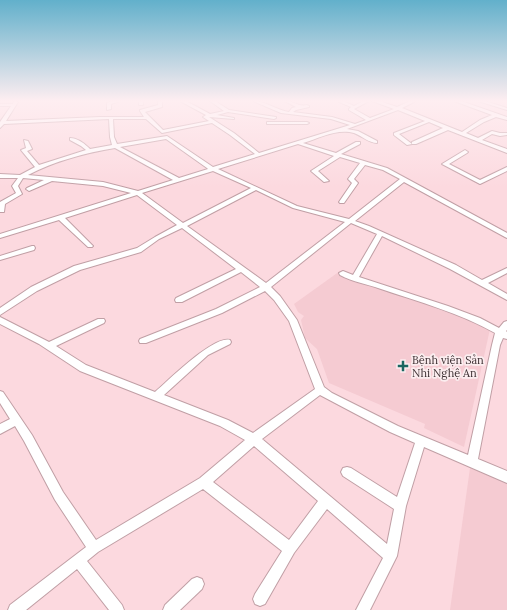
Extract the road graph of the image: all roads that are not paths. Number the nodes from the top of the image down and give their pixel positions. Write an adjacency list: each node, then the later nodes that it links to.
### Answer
1 (112, 129): 18 (street)
2 (159, 129): 3 (street)
3 (175, 129)
4 (224, 129): 22 (street)
5 (408, 129): 6 (street)
6 (443, 129)
7 (451, 129): 10 (street)
8 (469, 129): 10 (street)
9 (342, 130): 15 (street); 16 (street)
10 (462, 134): 13 (street)
11 (507, 134): 13 (street)
12 (72, 138): 19 (street)
13 (478, 140): 20 (street)
14 (26, 141): 25 (street)
15 (375, 142)
16 (299, 143): 22 (street); 23 (street)
17 (358, 143): 23 (street)
18 (115, 146): 19 (street); 26 (street); 32 (street)
19 (89, 151): 25 (street)
20 (507, 151)
21 (466, 152): 27 (street)
22 (258, 154): 26 (street)
23 (337, 156): 24 (street); 33 (street)
24 (363, 163): 31 (street); 37 (street)
25 (38, 167): 29 (street)
26 (214, 168): 32 (street); 34 (street)
27 (507, 169)
28 (0, 176): 29 (street)
29 (22, 176): 30 (street); 38 (street)
30 (52, 179): 35 (street); 36 (street)
31 (404, 179): 40 (street); 44 (street)
32 (178, 180): 36 (street)
33 (326, 181)
34 (256, 188): 40 (street); 41 (street)
35 (29, 190)
36 (138, 193): 39 (street); 41 (street)
37 (342, 202)
38 (2, 211)
39 (60, 217): 43 (street); 45 (street)
40 (349, 221): 42 (street); 53 (street)
41 (182, 225): 48 (street); 56 (street)
42 (380, 234): 51 (street); 52 (street)
43 (0, 236)
44 (507, 236)
45 (90, 246)
46 (32, 248): 47 (street)
47 (0, 258)
48 (241, 269): 53 (street); 55 (street)
49 (507, 270): 52 (street)
50 (343, 273): 51 (street)
51 (354, 279): 60 (street)
52 (483, 283): 54 (street)
53 (266, 287): 61 (street); 64 (street)
54 (507, 297)
55 (179, 300)
56 (0, 312)
57 (0, 320): 63 (street)
58 (101, 321): 63 (street)
59 (507, 324): 60 (street)
60 (504, 334): 71 (street)
61 (143, 342)
62 (227, 342): 66 (street)
63 (48, 346): 66 (street)
64 (320, 390): 69 (street); 70 (street)
65 (0, 395): 67 (street)
66 (156, 397): 69 (street)
67 (17, 420): 68 (street); 77 (street)
68 (0, 429)
69 (254, 439): 74 (street); 75 (street)
70 (421, 440): 71 (street); 76 (street)
71 (472, 462): 73 (street)
72 (347, 472): 76 (street)
73 (507, 477)
74 (204, 482): 77 (street); 78 (street)
75 (325, 501): 78 (street); 79 (street)
76 (400, 506): 79 (street)
77 (94, 548): 80 (street)
78 (290, 549): 82 (street)
79 (391, 556): 86 (street)
80 (79, 561): 83 (street); 84 (street)
81 (197, 584): 85 (street)
82 (260, 599)
83 (15, 610)
84 (117, 610)
85 (170, 610)
86 (363, 610)

